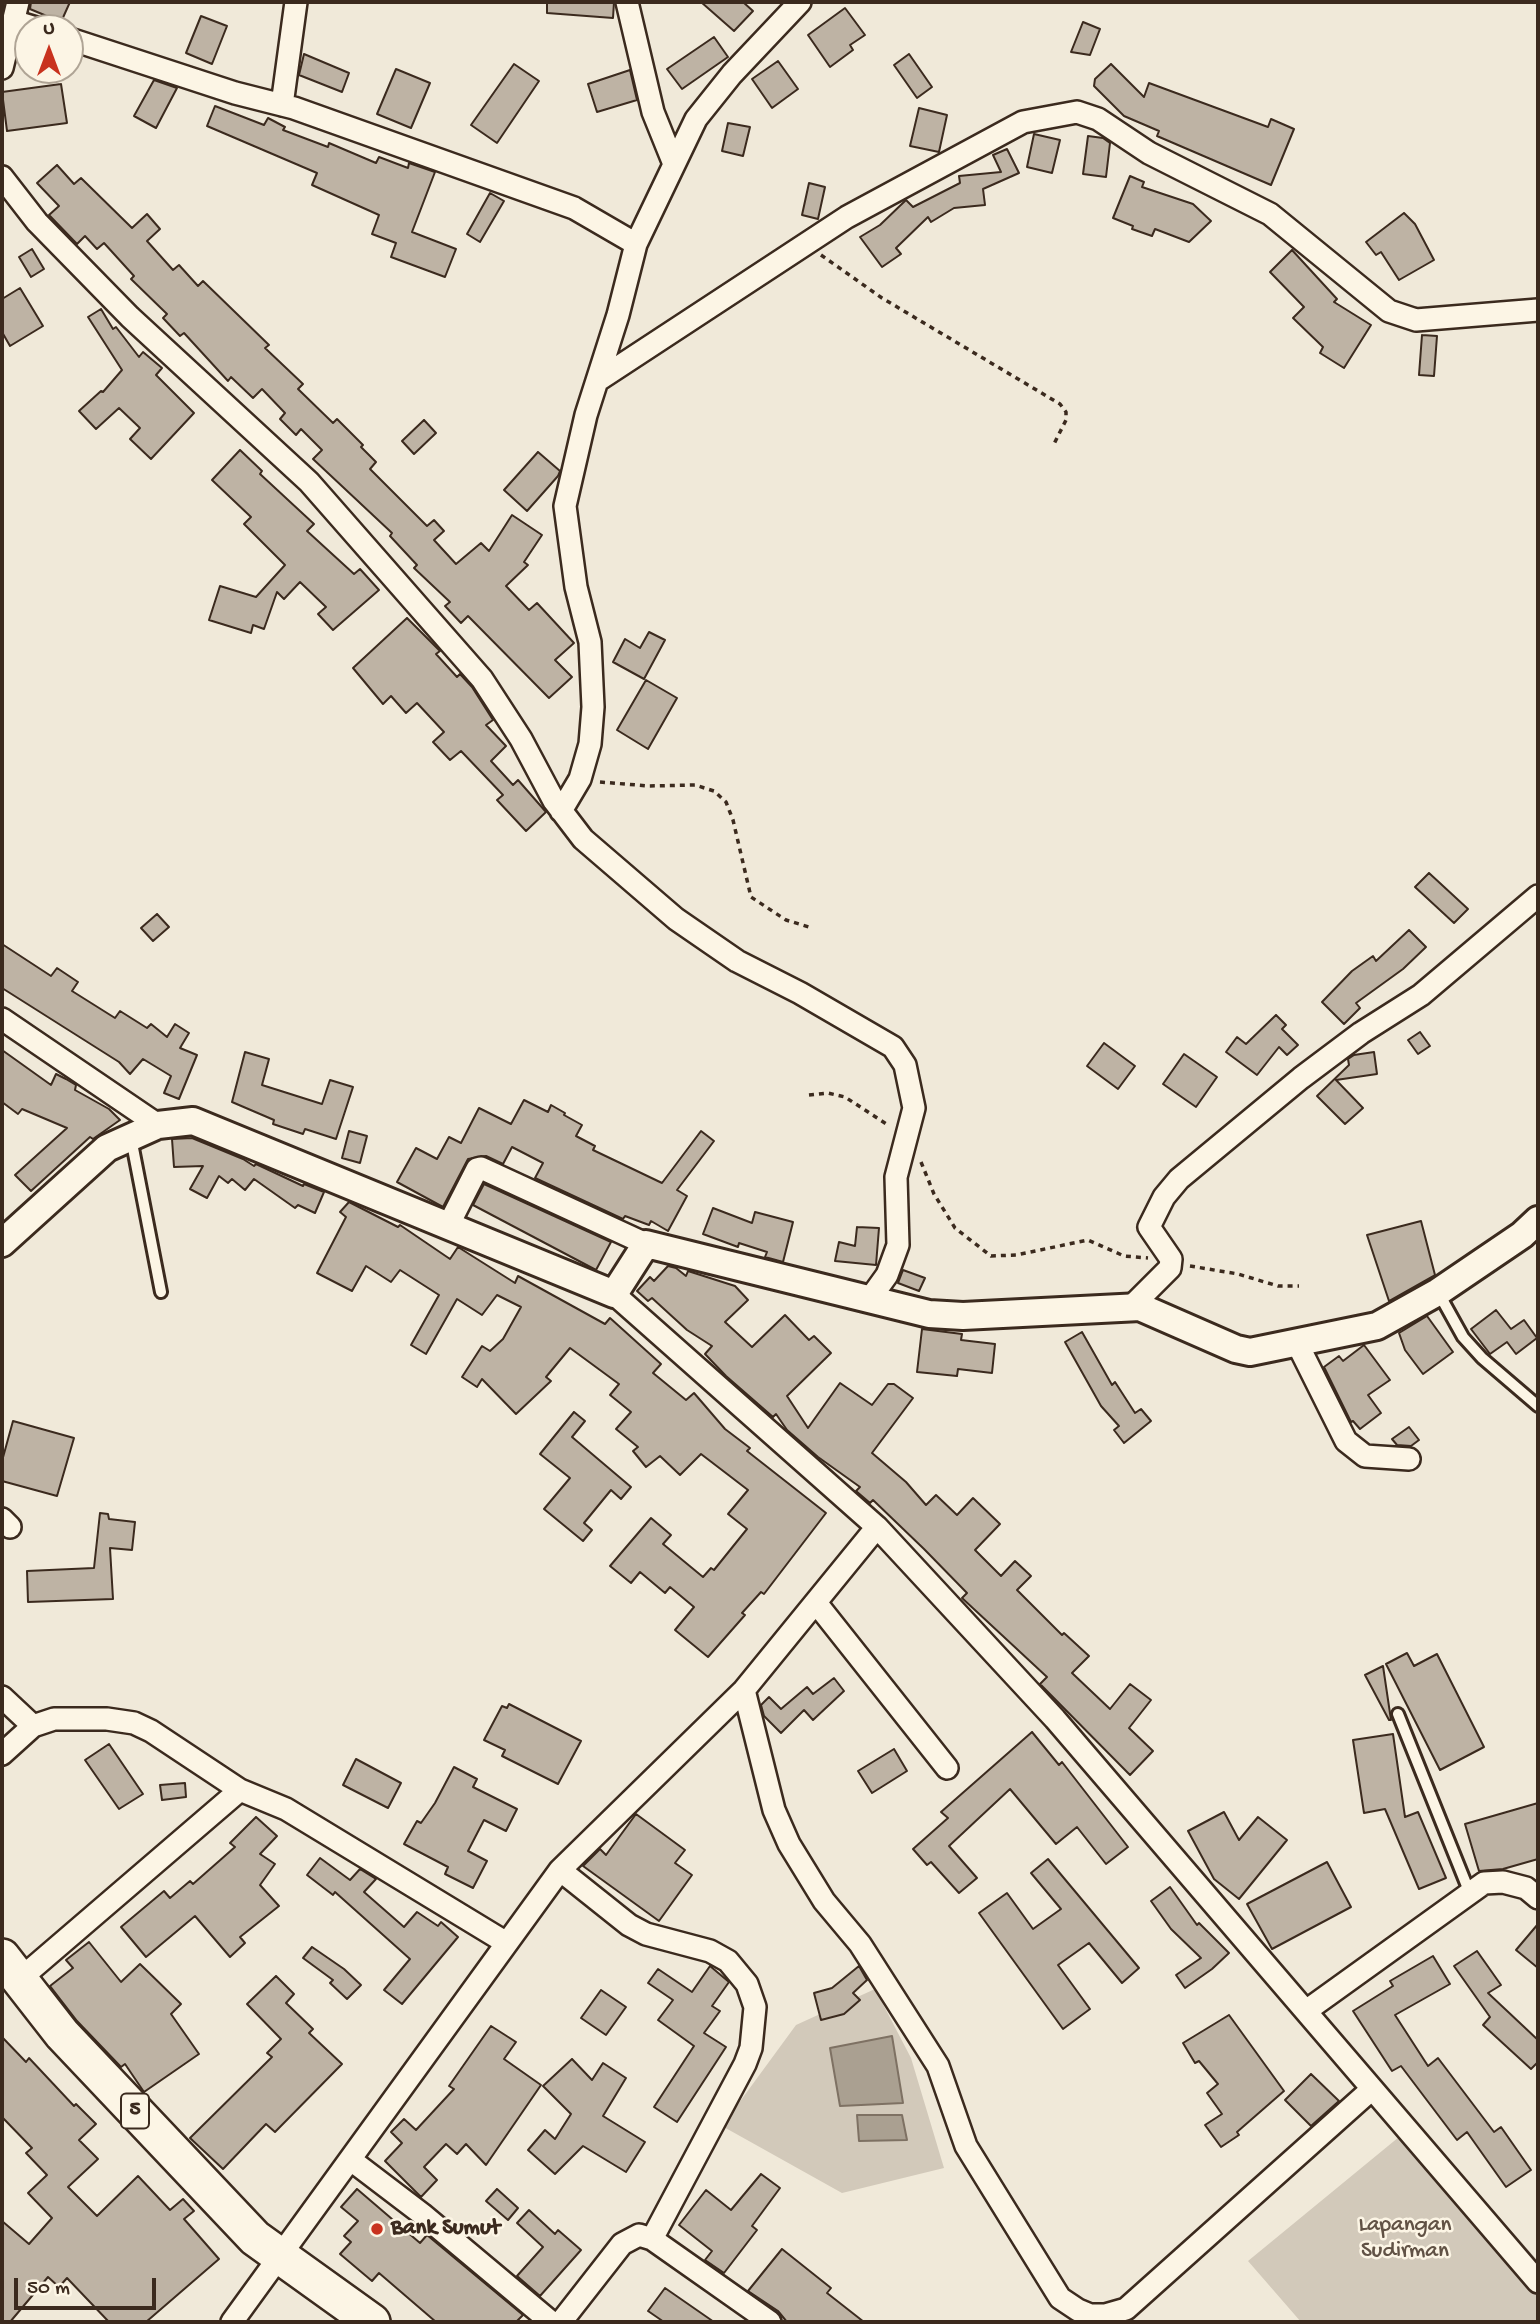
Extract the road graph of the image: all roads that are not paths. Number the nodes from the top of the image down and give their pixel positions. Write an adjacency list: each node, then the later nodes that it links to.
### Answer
1 (296, 2): 7 (street)
2 (627, 2): 8 (street)
3 (800, 2): 8 (street)
4 (16, 11): 6 (street)
5 (84, 44): 7 (street)
6 (2, 68)
7 (282, 105): 10 (street)
8 (674, 164): 10 (street)
9 (2, 177): 13 (street)
10 (636, 244): 12 (street)
11 (1538, 310): 12 (street)
12 (597, 380): 13 (street)
13 (561, 811): 25 (street)
14 (1538, 896): 26 (street)
15 (2, 1019): 16 (street)
16 (158, 1125): 17 (street); 19 (street)
17 (131, 1136): 20 (street); 22 (lane)
18 (1538, 1220): 23 (street)
19 (449, 1224): 21 (street); 24 (street)
20 (2, 1243)
21 (646, 1244): 24 (street); 25 (street)
22 (161, 1292)
23 (1438, 1293): 27 (street); 28 (lane)
24 (614, 1294): 30 (street)
25 (869, 1300): 26 (street)
26 (1132, 1306): 27 (street)
27 (1298, 1345): 29 (street)
28 (1538, 1406)
29 (1409, 1459)
30 (877, 1527): 31 (street); 45 (street)
31 (817, 1604): 32 (street); 37 (street)
32 (744, 1690): 39 (street); 46 (street)
33 (2, 1697): 35 (street)
34 (1398, 1714): 40 (lane)
35 (33, 1726): 36 (street); 38 (street)
36 (2, 1754)
37 (947, 1768)
38 (240, 1790): 43 (street); 44 (street)
39 (560, 1870): 43 (street); 48 (street)
40 (1469, 1891): 41 (street); 45 (street)
41 (1538, 1898)
42 (2, 1942): 44 (highway, 5)
43 (505, 1942): 47 (street)
44 (14, 1965): 49 (highway, 5)
45 (1306, 2011): 46 (street)
46 (1373, 2089): 50 (street)
47 (351, 2160): 49 (street); 53 (street)
48 (652, 2239): 54 (street); 55 (street)
49 (281, 2253): 51 (street); 52 (highway, 5)
50 (1535, 2270)
51 (232, 2322)
52 (372, 2322)
53 (551, 2322)
54 (561, 2322)
55 (770, 2322)

